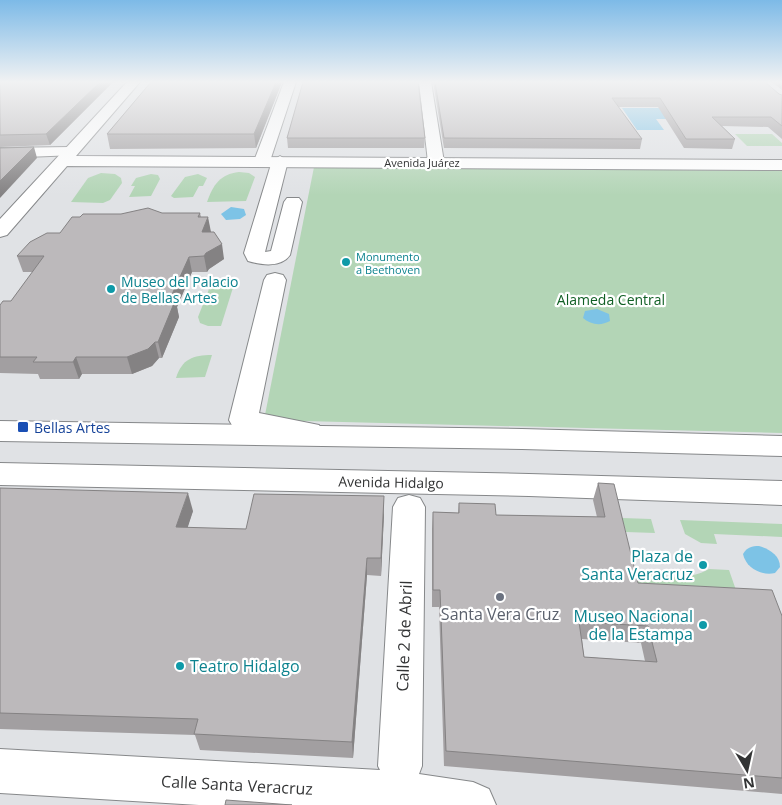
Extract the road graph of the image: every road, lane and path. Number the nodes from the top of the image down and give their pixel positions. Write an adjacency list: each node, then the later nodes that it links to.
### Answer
1 (100, 120): 5 (main road)
2 (289, 120): 8 (main road)
3 (430, 120): 6 (main road)
4 (0, 152): 5 (main road, Avenida Juárez)
5 (66, 157): 8 (main road, Avenida Juárez); 9 (main road)
6 (436, 162): 7 (main road, Avenida Juárez); 8 (main road, Avenida Juárez)
7 (782, 165)
8 (288, 177)
9 (7, 215): 10 (main road)
10 (0, 232)
11 (275, 280): 13 (main road)
12 (0, 430): 13 (main road)
13 (326, 436): 14 (main road)
14 (782, 446)
15 (0, 474): 16 (main road, Avenida Hidalgo)
16 (782, 493)
17 (409, 507): 19 (main road, Calle 2 de Abril)
18 (0, 771): 19 (main road, Calle Santa Veracruz)
19 (418, 790): 20 (main road, Calle Santa Veracruz)
20 (473, 805)

